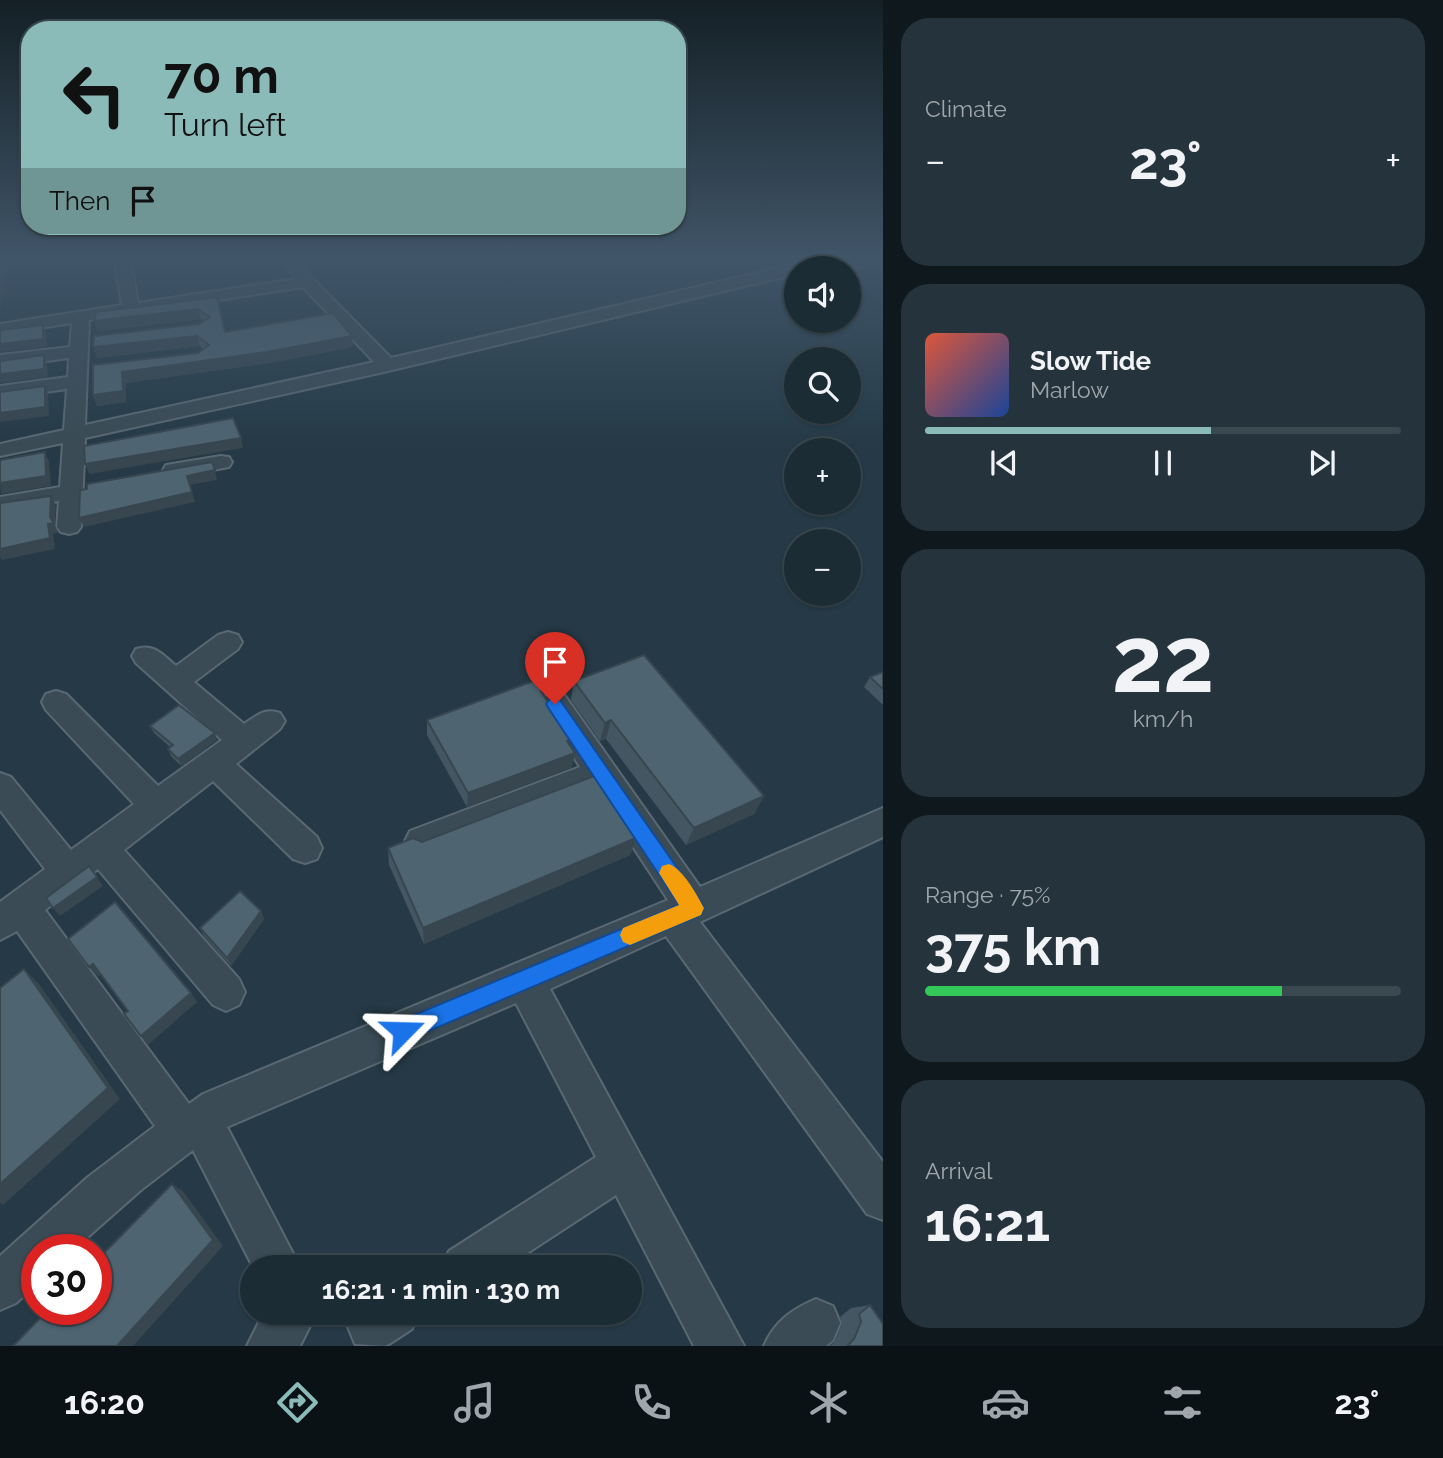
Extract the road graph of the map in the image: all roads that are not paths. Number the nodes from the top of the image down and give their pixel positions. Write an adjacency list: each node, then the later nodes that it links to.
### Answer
1 (62, 320): 5 (street)
2 (81, 320): 6 (street)
3 (344, 320): 8 (street)
4 (579, 320): 8 (street)
5 (0, 329)
6 (83, 359): 7 (street); 9 (street); 10 (street)
7 (0, 361)
8 (388, 365): 10 (street)
9 (0, 392)
10 (75, 433): 11 (street); 15 (street)
11 (0, 450)
12 (221, 462): 13 (street)
13 (153, 473)
14 (99, 482): 15 (street)
15 (71, 489): 16 (street); 17 (street)
16 (0, 504)
17 (69, 527)
18 (228, 642): 20 (street)
19 (146, 656): 20 (street)
20 (175, 681): 24 (street)
21 (56, 702): 28 (street)
22 (555, 704): 26 (street)
23 (270, 721): 24 (street)
24 (243, 741): 25 (street)
25 (214, 763): 28 (street); 32 (street)
26 (601, 773): 30 (street); 34 (street)
27 (0, 786): 33 (street)
28 (157, 806): 31 (street)
29 (883, 822): 34 (street)
30 (422, 841)
31 (101, 848): 33 (street); 37 (street)
32 (305, 848)
33 (68, 872): 35 (street)
34 (683, 912): 36 (street); 40 (street)
35 (10, 915): 38 (street)
36 (525, 981): 38 (street); 39 (street)
37 (226, 992)
38 (191, 1126): 41 (street); 43 (street)
39 (623, 1165): 42 (street); 46 (street)
40 (883, 1198)
41 (270, 1255)
42 (484, 1255)
43 (17, 1268)
44 (286, 1325): 45 (street)
45 (271, 1346)
46 (720, 1346)

